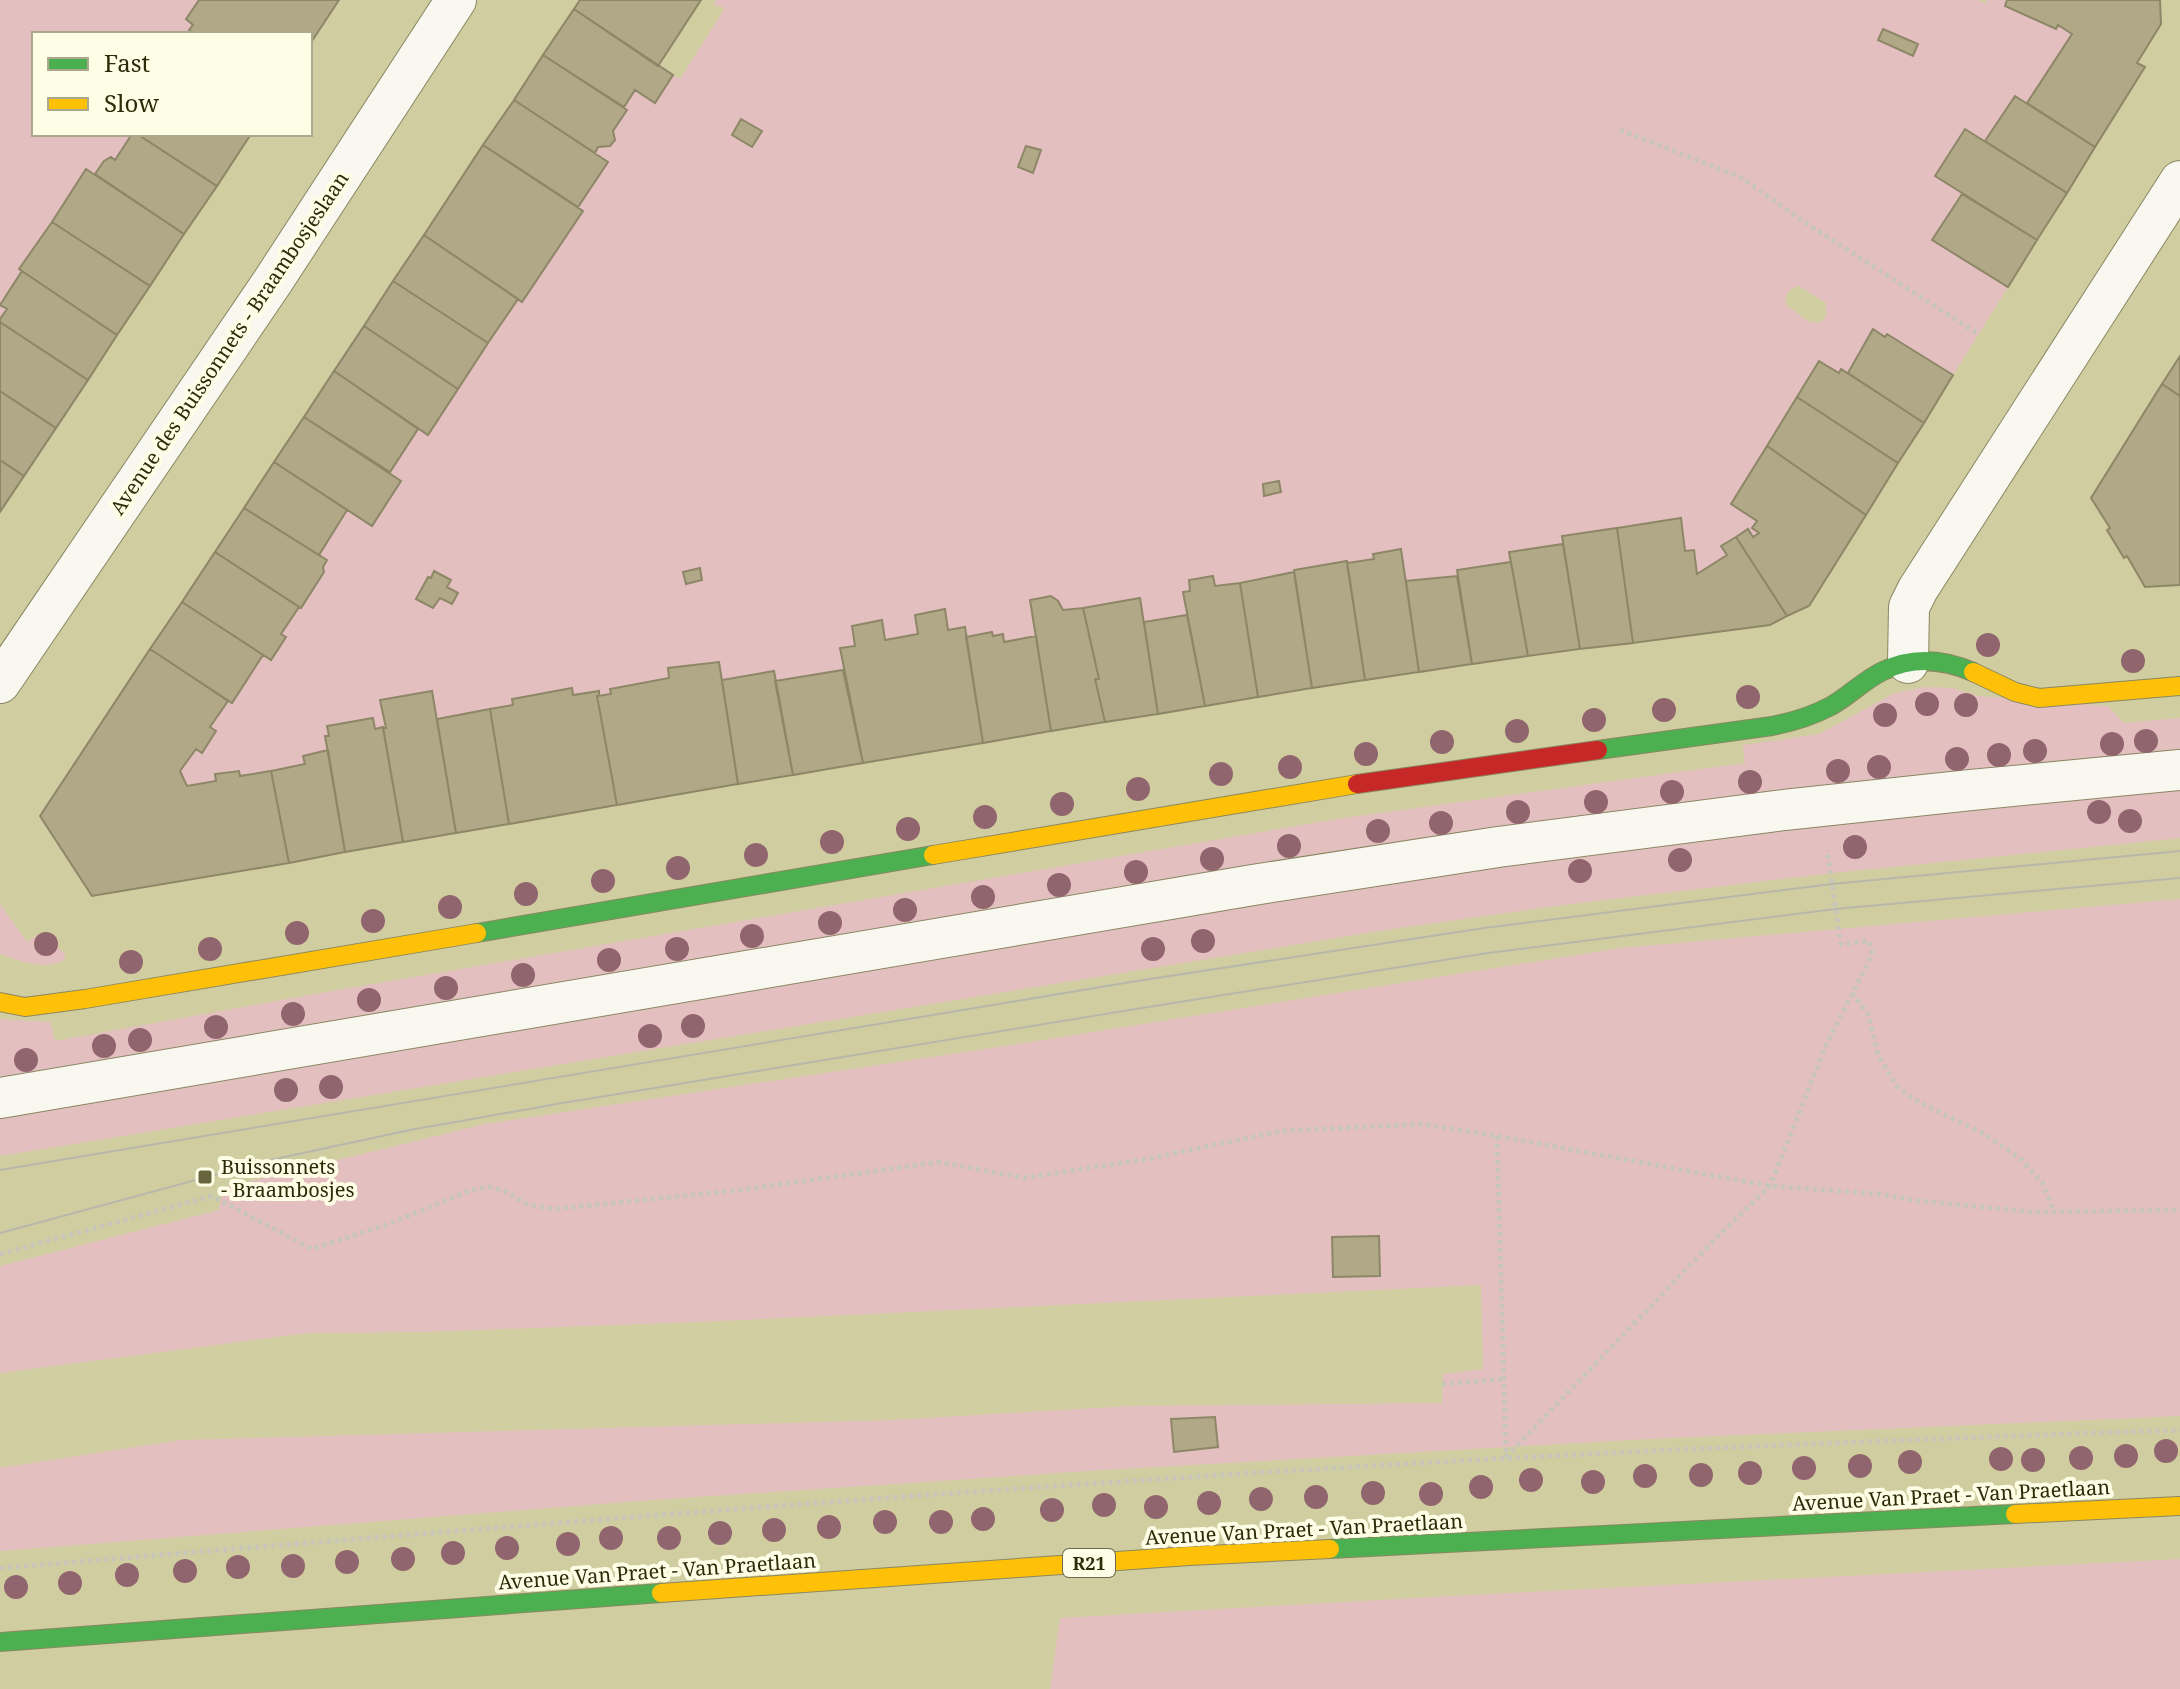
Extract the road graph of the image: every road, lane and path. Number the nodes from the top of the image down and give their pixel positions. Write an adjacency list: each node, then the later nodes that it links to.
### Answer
1 (456, 0): 6 (street, Avenue des Buissonnets - Braambosjeslaan)
2 (1620, 130): 4 (path)
3 (2180, 181): 5 (street)
4 (1978, 334)
5 (1908, 663): 7 (street); 11 (street)
6 (0, 683)
7 (2180, 686)
8 (2180, 770): 12 (street)
9 (1841, 944): 10 (path)
10 (1852, 993): 14 (path); 16 (path)
11 (0, 1002)
12 (0, 1098)
13 (1497, 1136): 14 (path); 17 (path); 18 (path)
14 (1770, 1186): 16 (path); 21 (path)
15 (2180, 1210): 16 (path)
16 (2054, 1212)
17 (0, 1254)
18 (1503, 1379): 19 (path); 21 (path)
19 (1442, 1384)
20 (2180, 1430): 21 (path)
21 (1506, 1458): 23 (path)
22 (2180, 1506): 24 (street, Avenue Van Praet - Van Praetlaan / R21)
23 (0, 1568)
24 (0, 1642)

